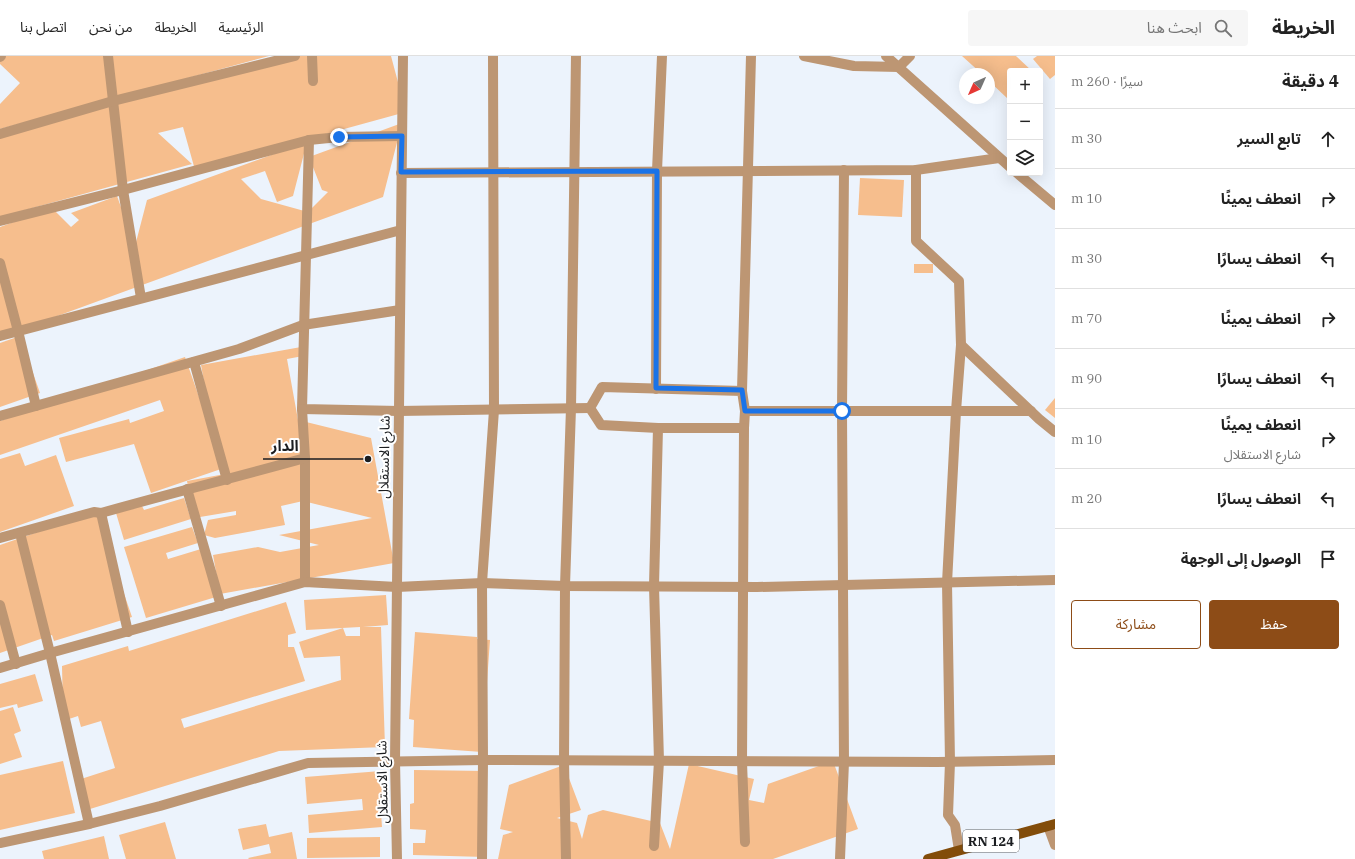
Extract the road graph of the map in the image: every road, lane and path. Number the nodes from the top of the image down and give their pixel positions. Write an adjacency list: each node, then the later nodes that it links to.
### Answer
1 (108, 56): 14 (street)
2 (295, 56): 14 (street)
3 (312, 56): 13 (street)
4 (403, 56): 16 (street, شارع الاستقلال)
5 (493, 56): 25 (street)
6 (576, 56): 26 (street)
7 (662, 56): 23 (street)
8 (751, 56): 20 (street)
9 (804, 56): 12 (street)
10 (886, 56): 12 (street)
11 (910, 56): 12 (street)
12 (899, 67): 18 (street)
13 (313, 81)
14 (113, 101): 15 (street); 28 (street)
15 (0, 134)
16 (402, 136): 17 (street); 24 (street, شارع الاستقلال)
17 (309, 140): 28 (street); 32 (street)
18 (999, 158): 19 (street); 22 (street)
19 (1007, 165)
20 (748, 170): 21 (street); 23 (street); 42 (street)
21 (844, 170): 22 (street); 50 (street)
22 (916, 170): 39 (street)
23 (657, 171): 26 (street); 41 (street)
24 (401, 172): 25 (street); 31 (street, شارع الاستقلال)
25 (493, 172): 26 (street); 47 (street)
26 (575, 172): 44 (street)
27 (1021, 176): 29 (street)
28 (123, 190): 30 (street); 34 (street)
29 (1055, 205)
30 (0, 221)
31 (401, 230): 32 (street); 35 (street, شارع الاستقلال)
32 (306, 255): 34 (street); 36 (street)
33 (0, 263): 37 (street)
34 (141, 298): 37 (street)
35 (400, 310): 36 (street); 48 (street, شارع الاستقلال)
36 (303, 326): 40 (street); 46 (street)
37 (18, 331): 38 (street); 43 (street)
38 (0, 336)
39 (961, 345): 51 (street); 52 (street)
40 (194, 362): 43 (street); 58 (street)
41 (656, 388): 42 (street); 45 (street)
42 (742, 390): 49 (street)
43 (36, 406): 53 (street)
44 (572, 408): 45 (street); 47 (street); 68 (street)
45 (590, 408): 54 (street)
46 (302, 409): 48 (street); 57 (street)
47 (494, 410): 48 (street); 65 (street)
48 (399, 411): 70 (street, شارع الاستقلال)
49 (745, 411): 50 (street); 55 (street)
50 (842, 411): 51 (street); 67 (street)
51 (956, 411): 52 (street); 66 (street)
52 (1031, 411): 56 (street)
53 (0, 416)
54 (658, 428): 55 (street); 69 (street)
55 (744, 428): 71 (street)
56 (1055, 432)
57 (305, 458): 58 (street); 64 (street)
58 (227, 480): 59 (street)
59 (187, 489): 60 (street); 73 (street)
60 (101, 513): 61 (street); 74 (street)
61 (20, 533): 62 (street); 75 (street)
62 (0, 538)
63 (1055, 580): 66 (street)
64 (305, 582): 70 (street); 73 (street)
65 (482, 583): 68 (street); 70 (street); 78 (street)
66 (947, 583): 67 (street); 85 (street)
67 (842, 585): 71 (street); 84 (street)
68 (565, 586): 69 (street); 79 (street)
69 (654, 586): 71 (street); 82 (street)
70 (397, 587): 81 (street, شارع الاستقلال)
71 (744, 587): 83 (street)
72 (0, 605): 76 (street)
73 (221, 606): 74 (street)
74 (128, 632): 75 (street)
75 (50, 653): 76 (street); 86 (street)
76 (16, 664): 77 (street)
77 (0, 668)
78 (483, 760): 79 (street); 81 (street); 94 (street)
79 (564, 760): 82 (street); 95 (street)
80 (1055, 760): 85 (street)
81 (395, 761): 86 (street); 93 (street, شارع الاستقلال)
82 (659, 761): 83 (street); 91 (street)
83 (742, 762): 84 (street); 88 (street)
84 (844, 762): 85 (street); 96 (street)
85 (950, 762): 92 (street)
86 (89, 824): 89 (street)
87 (1052, 825): 90 (street); 92 (main road, RN 124)
88 (745, 842)
89 (0, 843)
90 (1055, 845)
91 (654, 846)
92 (959, 850): 97 (main road, RN 124)
93 (397, 859)
94 (482, 859)
95 (566, 859)
96 (840, 859)
97 (928, 859)

